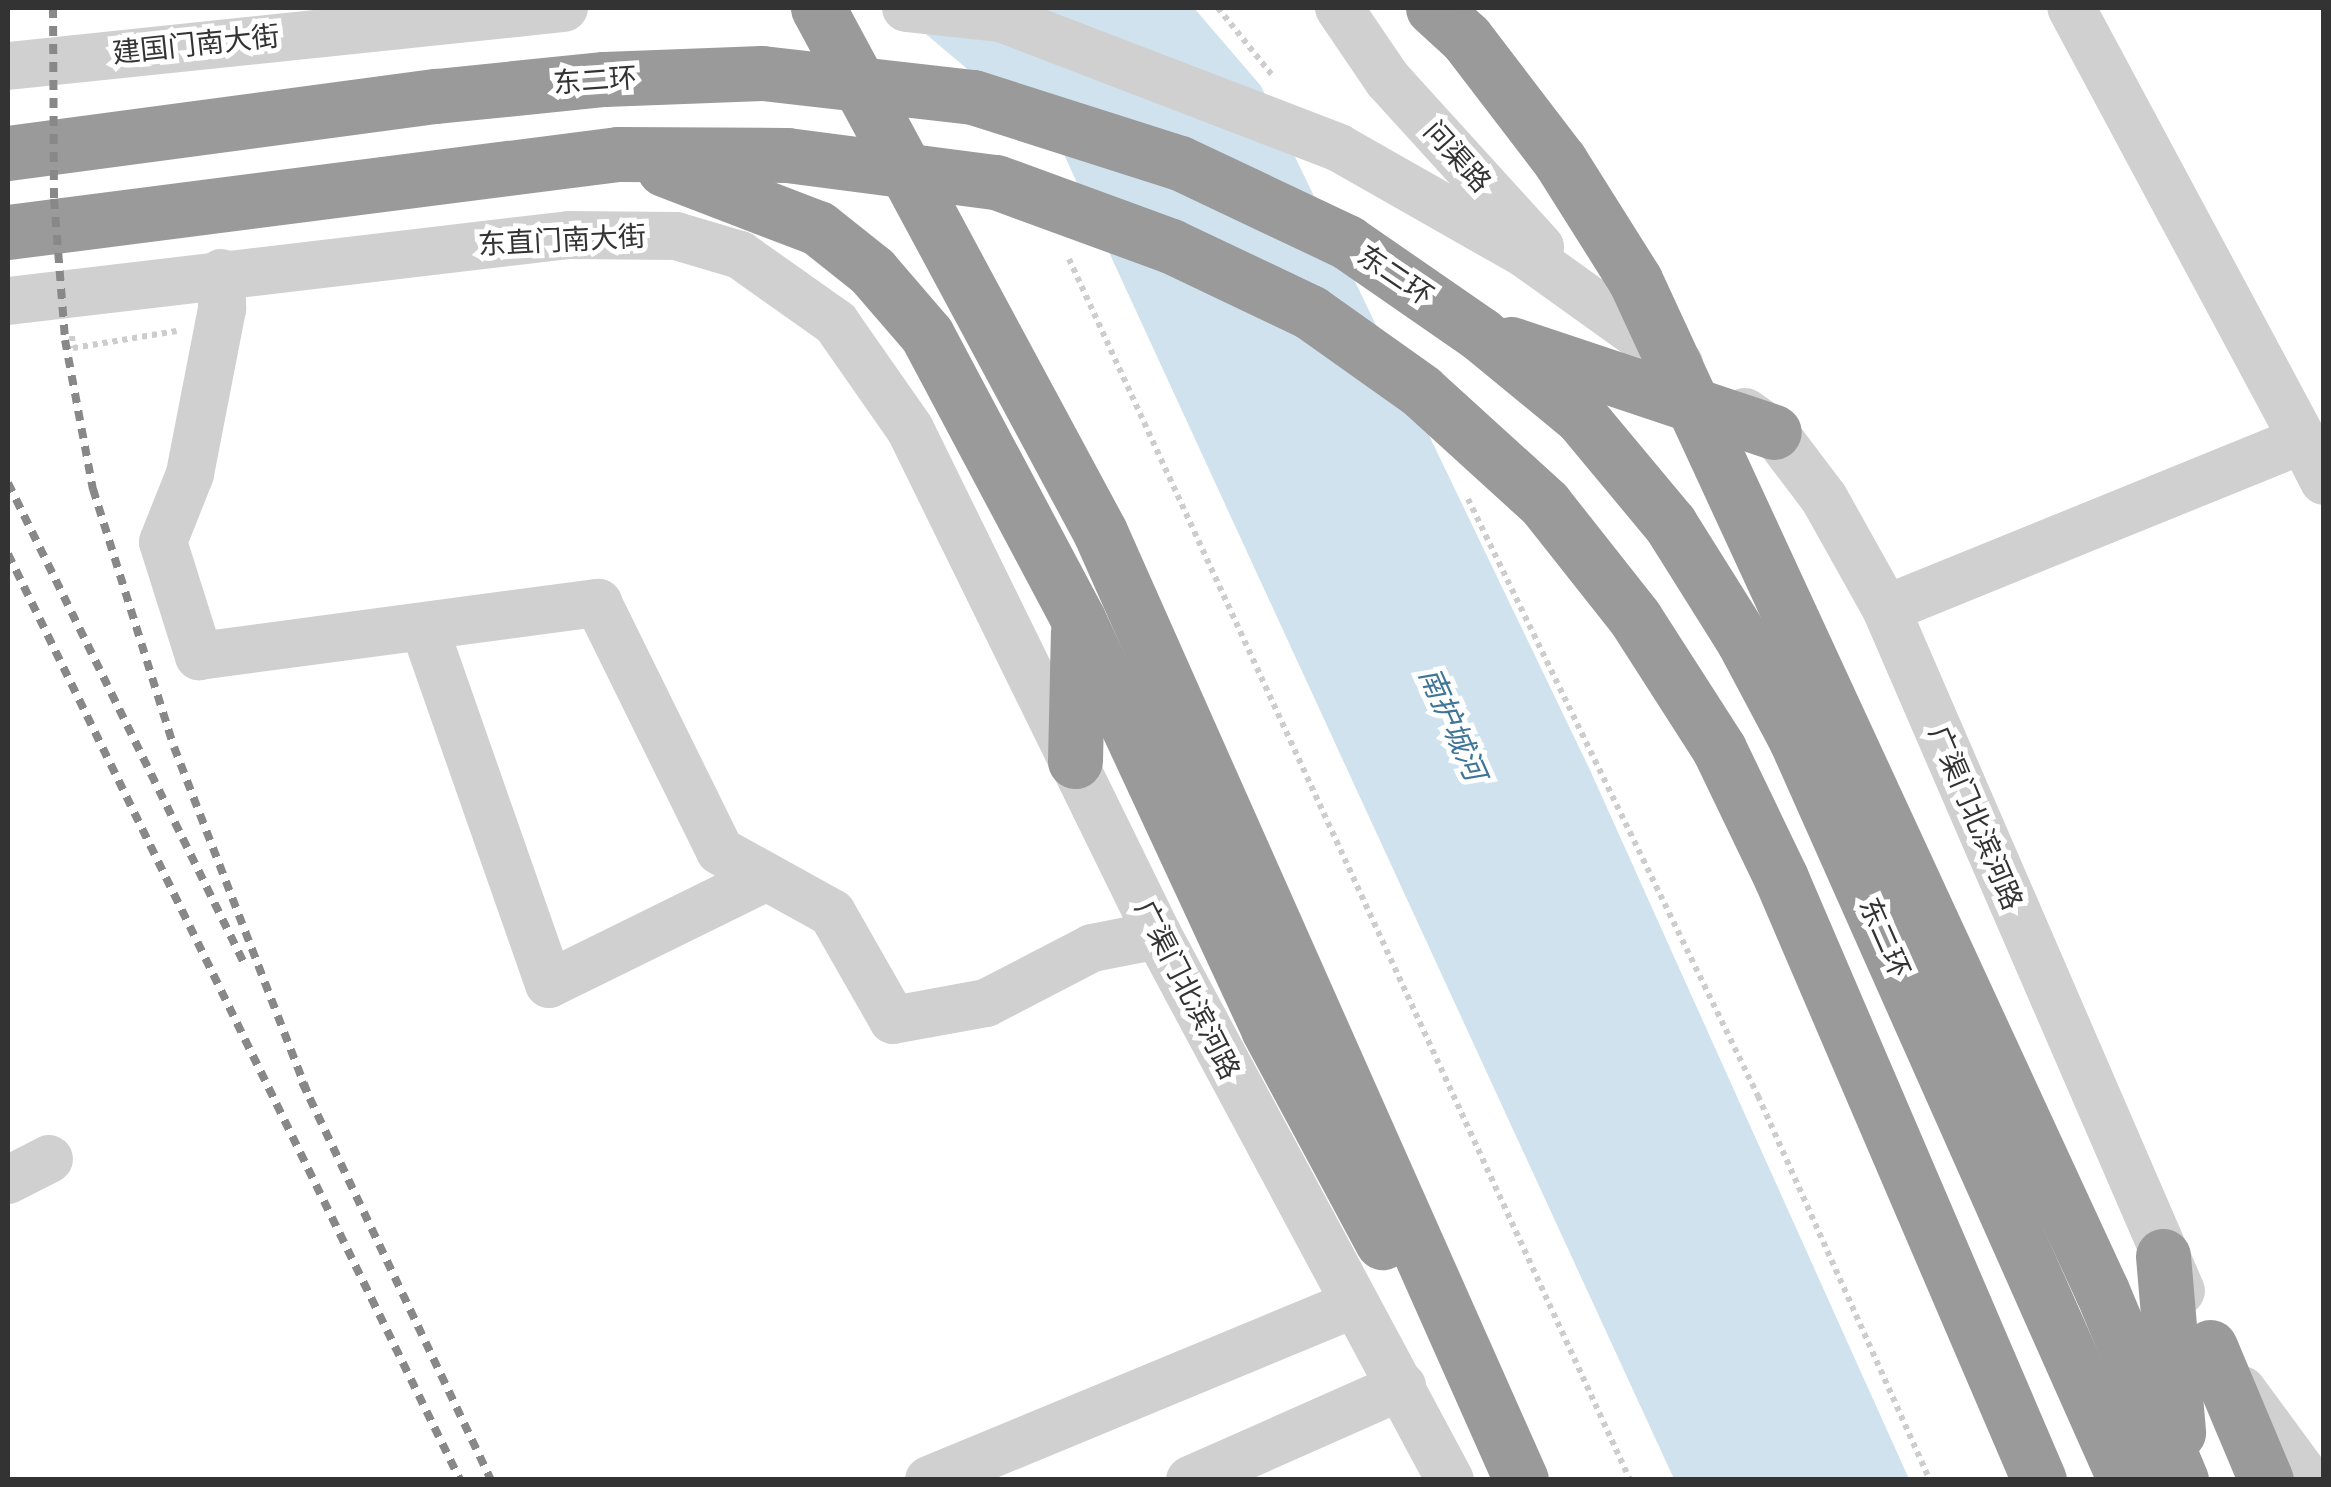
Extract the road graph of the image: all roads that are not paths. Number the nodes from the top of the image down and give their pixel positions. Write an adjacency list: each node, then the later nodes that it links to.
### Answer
1 (564, 8): 7 (street, 建国门南大街)
2 (818, 8): 25 (highway)
3 (906, 8): 12 (street, 广渠门北滨河路)
4 (1339, 8): 12 (street, 问渠路)
5 (1433, 8): 34 (highway)
6 (2072, 8): 16 (street)
7 (8, 66)
8 (8, 153): 14 (highway, 东二环)
9 (618, 154): 10 (highway); 18 (highway); 32 (highway)
10 (8, 232)
11 (221, 273): 13 (street, 东直门南大街); 19 (street); 20 (street, 东直门南大街)
12 (1586, 298): 15 (street, 广渠门北滨河路)
13 (8, 301)
14 (1480, 334): 15 (highway); 33 (highway, 东二环)
15 (1774, 432): 17 (street, 广渠门北滨河路)
16 (2313, 460): 17 (street)
17 (1886, 609): 23 (street, 广渠门北滨河路)
18 (1078, 620): 20 (highway); 25 (highway)
19 (424, 627): 21 (street); 21 (street)
20 (1074, 761): 22 (street, 广渠门北滨河路)
21 (766, 876): 22 (street)
22 (1158, 935): 24 (street, 广渠门北滨河路)
23 (2163, 1256): 26 (street, 广渠门北滨河路); 34 (highway)
24 (1354, 1304): 27 (street, 广渠门北滨河路); 29 (street)
25 (1458, 1342): 31 (highway)
26 (2210, 1348): 35 (highway); 36 (street, 广渠门北滨河路)
27 (1402, 1386): 28 (street); 30 (street, 广渠门北滨河路)
28 (1194, 1479)
29 (929, 1480)
30 (1450, 1480)
31 (1521, 1480)
32 (2039, 1480)
33 (2125, 1480)
34 (2181, 1480)
35 (2266, 1480)
36 (2308, 1480)

